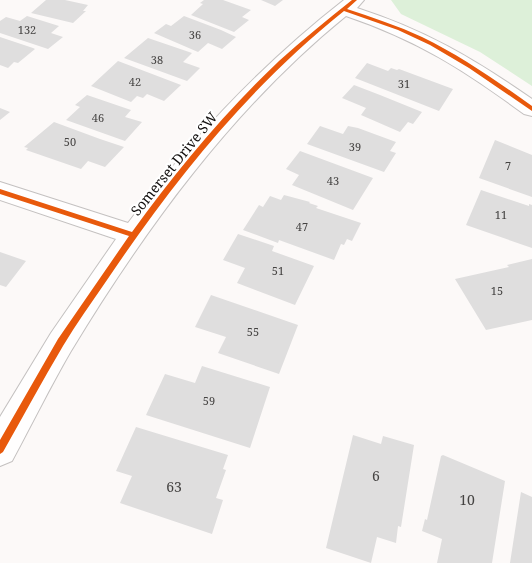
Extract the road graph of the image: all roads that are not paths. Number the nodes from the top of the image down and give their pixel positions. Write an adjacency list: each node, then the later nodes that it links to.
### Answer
1 (349, 4): 2 (street); 4 (street, Somerset Drive SW)
2 (532, 109)
3 (0, 191): 4 (street)
4 (133, 234): 5 (street, Somerset Drive SW)
5 (0, 449)

